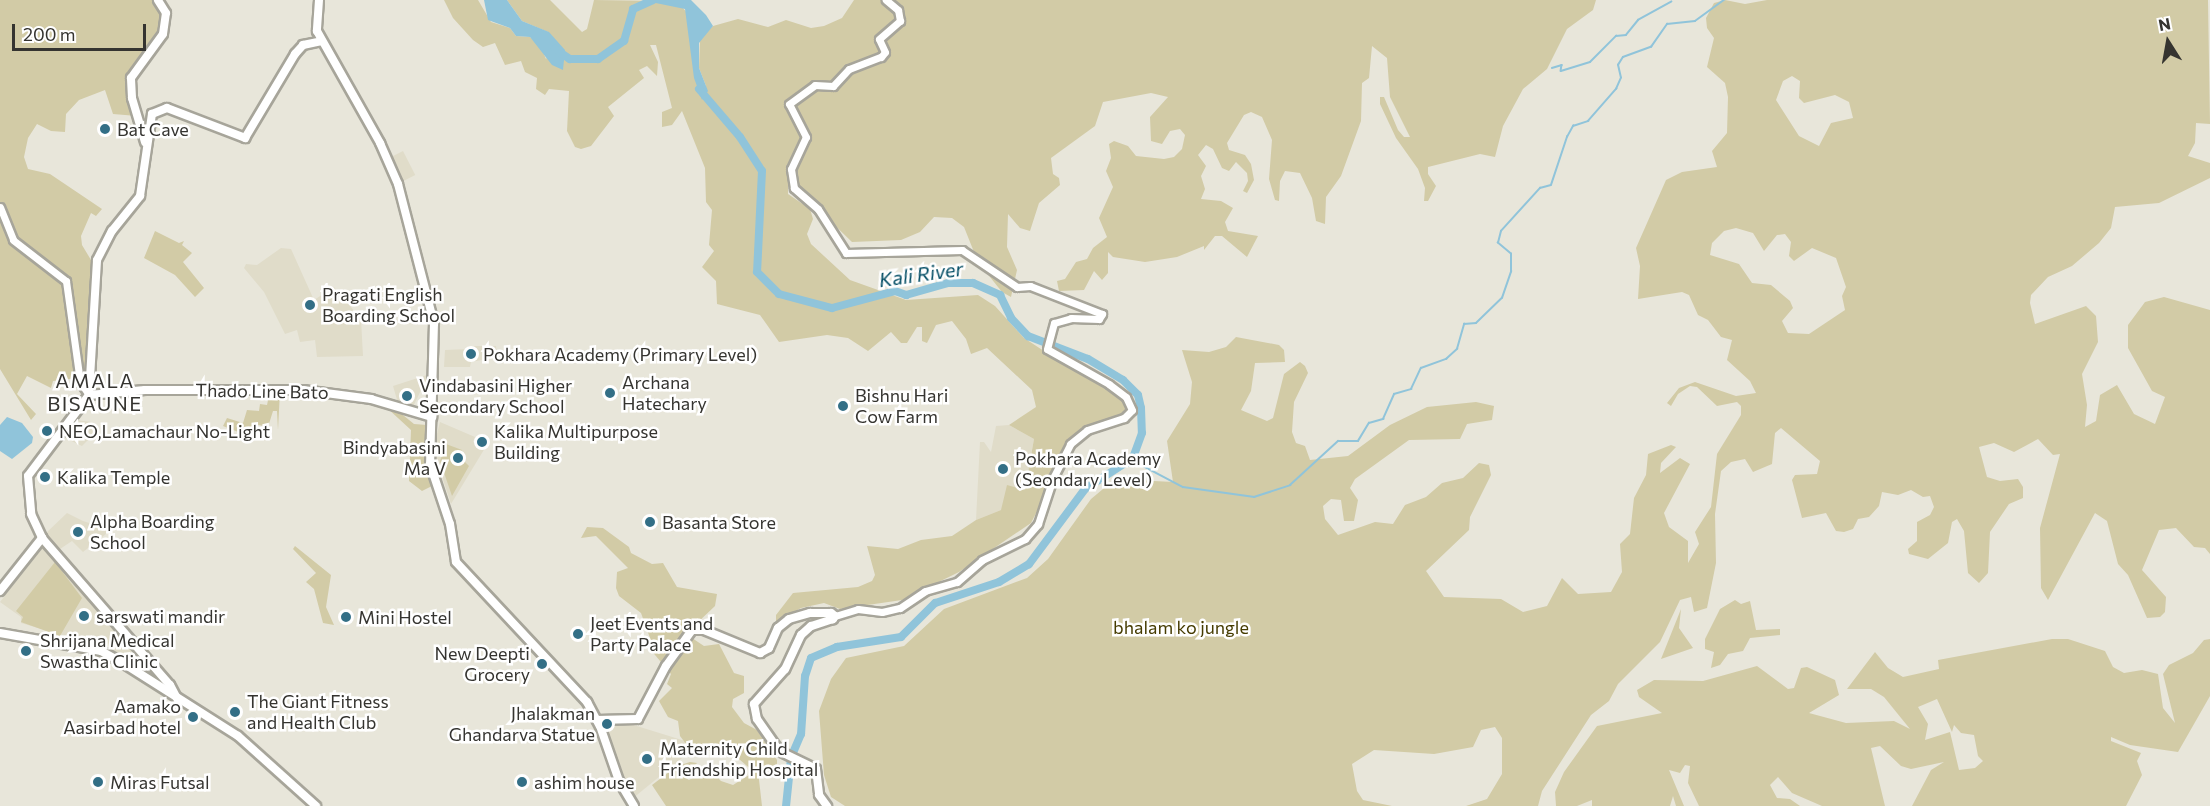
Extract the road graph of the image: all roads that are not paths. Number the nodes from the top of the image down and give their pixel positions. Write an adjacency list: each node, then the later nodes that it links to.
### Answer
1 (158, 0): 7 (main road)
2 (319, 0): 4 (main road)
3 (886, 0): 17 (street)
4 (317, 31): 5 (main road); 6 (main road)
5 (322, 41): 6 (main road); 14 (main road)
6 (303, 45): 8 (main road)
7 (137, 112): 8 (main road); 9 (main road)
8 (152, 114): 9 (main road)
9 (146, 146): 11 (main road)
10 (0, 207): 13 (street)
11 (88, 378): 12 (main road); 13 (main road)
12 (109, 391): 13 (main road, Thado Line Bato); 14 (main road, Thado Line Bato)
13 (89, 395): 15 (main road)
14 (432, 417): 20 (main road)
15 (42, 538): 16 (main road); 19 (main road)
16 (0, 591)
17 (835, 616): 20 (main road); 23 (main road)
18 (0, 633): 19 (main road)
19 (178, 700): 21 (main road)
20 (597, 720): 22 (main road)
21 (316, 806)
22 (634, 806)
23 (826, 806)

